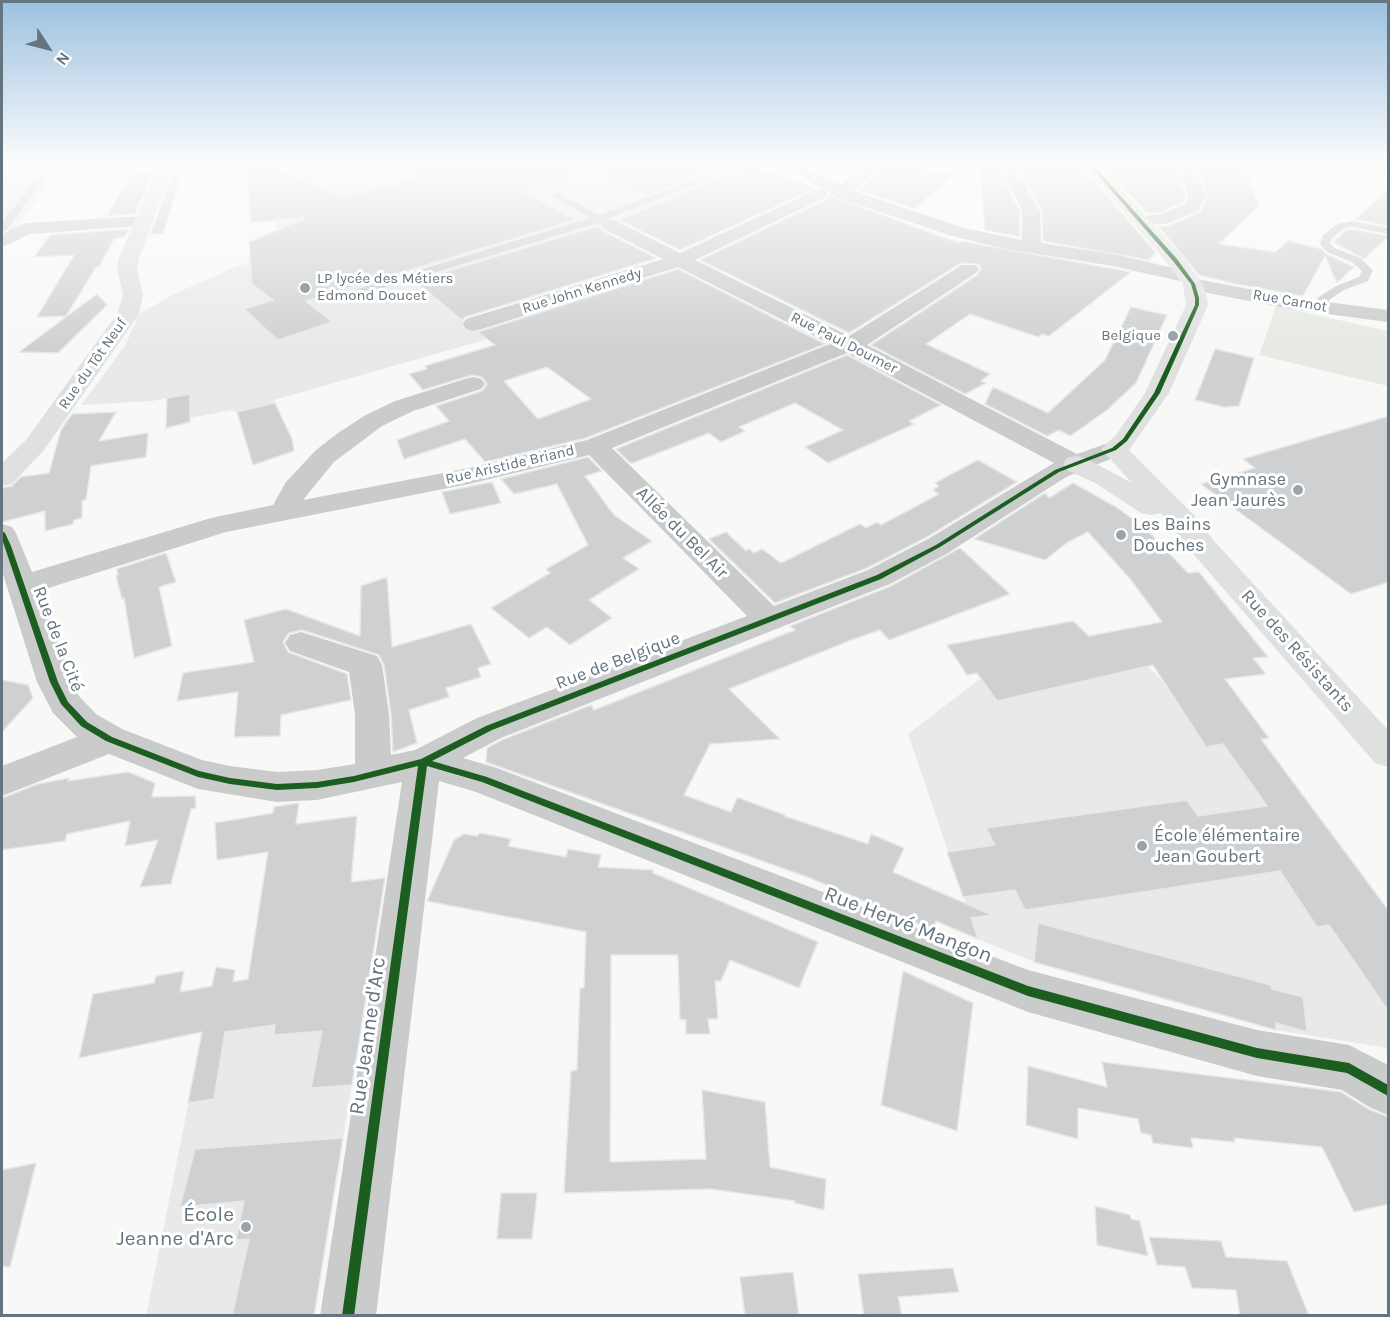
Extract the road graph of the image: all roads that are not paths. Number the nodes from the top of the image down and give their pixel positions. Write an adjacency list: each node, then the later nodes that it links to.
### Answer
1 (63, 226): 12 (street)
2 (142, 226): 28 (street, Rue du Tôt Neuf)
3 (589, 226): 19 (lane)
4 (614, 226): 16 (street, Rue Paul Doumer)
5 (750, 226): 16 (street, Rue John Kennedy)
6 (941, 226): 15 (street, Rue Carnot)
7 (1031, 226): 15 (street)
8 (1146, 226): 18 (street)
9 (1341, 226): 20 (lane)
10 (1366, 226): 13 (lane)
11 (2, 229): 12 (lane)
12 (26, 229): 14 (street)
13 (1389, 231)
14 (2, 241)
15 (1032, 247): 18 (street, Rue Carnot)
16 (680, 260): 22 (street, Rue John Kennedy); 23 (street, Rue Paul Doumer)
17 (969, 269): 23 (street, Rue Aristide Briand)
18 (1190, 280): 20 (street, Rue Carnot); 26 (street)
19 (346, 296)
20 (1324, 307): 21 (street, Rue Carnot)
21 (1389, 316)
22 (474, 324)
23 (849, 345): 25 (street, Rue Aristide Briand); 27 (street, Rue Paul Doumer)
24 (473, 384): 29 (street)
25 (595, 446): 29 (street, Rue Aristide Briand); 33 (street, Allée du Bel Air)
26 (1114, 449): 27 (street, Rue de Belgique); 31 (street, Rue des Résistants)
27 (1076, 464): 31 (street, Rue des Résistants); 33 (street, Rue de Belgique)
28 (2, 478)
29 (288, 510): 32 (street, Rue Aristide Briand)
30 (2, 533): 32 (street, Rue de la Cité)
31 (1205, 549): 36 (street, Rue des Résistants)
32 (21, 586): 35 (street, Rue de la Cité)
33 (770, 620): 37 (street, Rue de Belgique)
34 (301, 643): 38 (street)
35 (109, 739): 38 (street, Rue de Belgique); 39 (street)
36 (1389, 753)
37 (423, 762): 38 (street, Rue de Belgique); 40 (street, Rue Hervé Mangon); 41 (street, Rue Jeanne d'Arc)
38 (373, 774)
39 (2, 781)
40 (1389, 1090)
41 (348, 1316)

